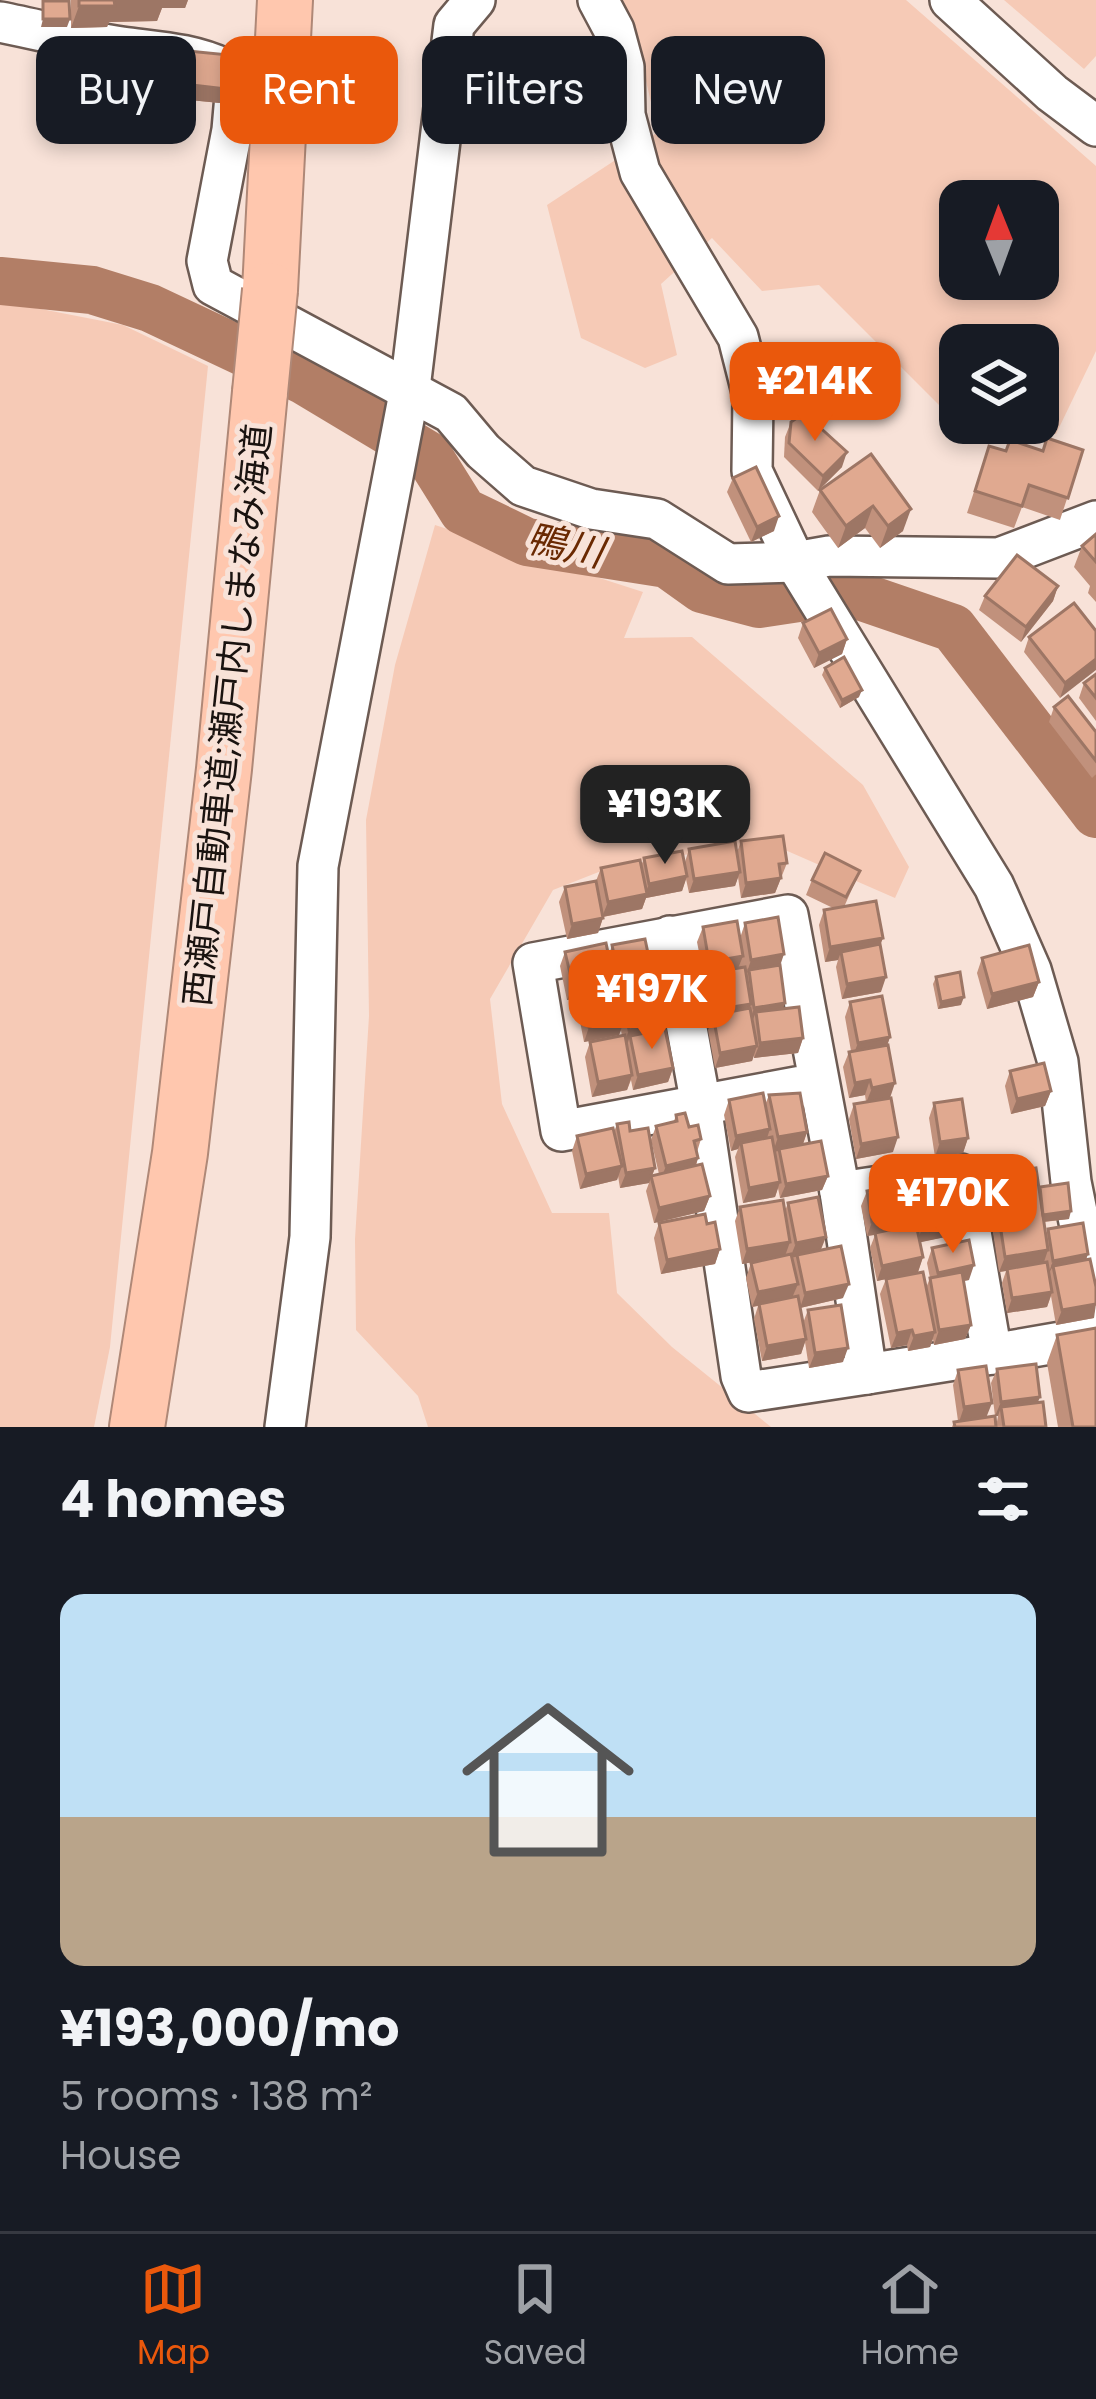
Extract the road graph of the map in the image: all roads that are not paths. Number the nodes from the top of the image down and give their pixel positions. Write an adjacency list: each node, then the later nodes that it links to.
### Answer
1 (286, 0): 18 (highway, 西瀬戸自動車道;瀬戸内しまなみ海道, bridge)
2 (475, 0): 7 (street)
3 (598, 0): 9 (street)
4 (950, 0): 6 (street)
5 (0, 22): 7 (street)
6 (1096, 126)
7 (410, 388): 9 (street); 19 (street)
8 (1096, 520): 9 (street)
9 (795, 562): 14 (street)
10 (670, 936): 11 (street); 12 (street); 12 (street)
11 (818, 1084): 12 (street); 13 (street)
12 (701, 1106): 17 (street)
13 (840, 1192): 16 (street); 17 (street)
14 (1096, 1306)
15 (1096, 1336): 16 (street)
16 (992, 1354): 17 (street)
17 (867, 1374)
18 (137, 1427)
19 (285, 1427)

